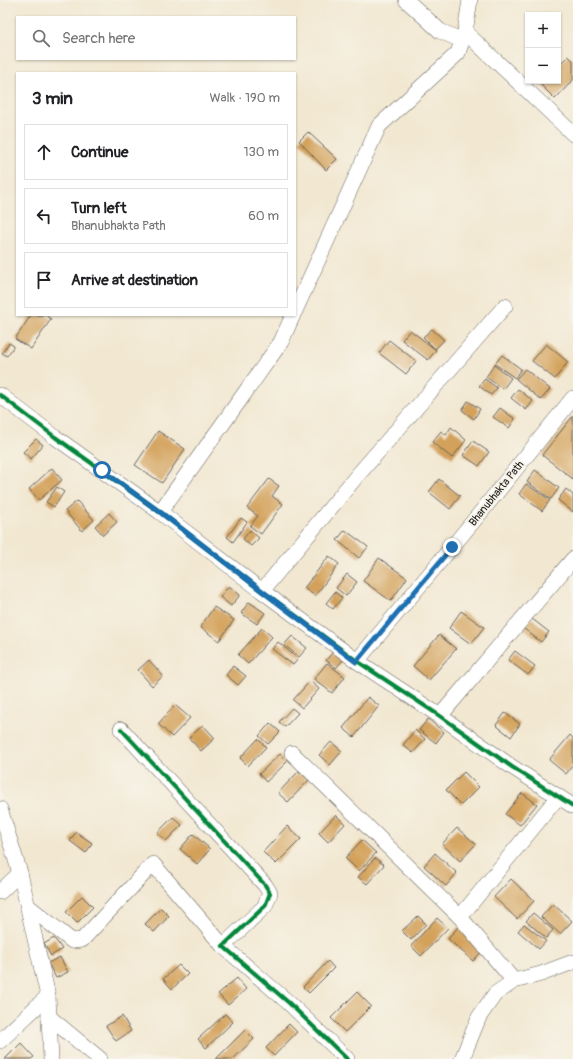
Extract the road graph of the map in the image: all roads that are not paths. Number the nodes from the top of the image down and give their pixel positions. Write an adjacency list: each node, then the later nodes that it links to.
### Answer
1 (406, 0): 3 (street)
2 (470, 0): 3 (street)
3 (463, 36): 4 (street); 6 (street)
4 (573, 134)
5 (505, 306): 12 (street)
6 (296, 309)
7 (293, 316): 10 (street)
8 (0, 395): 10 (street)
9 (573, 398): 13 (street, Bhanubhakta Path)
10 (160, 512): 12 (street)
11 (573, 559): 14 (street)
12 (262, 591): 13 (street)
13 (356, 662): 14 (street)
14 (440, 716): 17 (street)
15 (121, 730): 24 (street)
16 (292, 753): 23 (street)
17 (558, 798): 18 (street); 23 (street)
18 (573, 806)
19 (0, 809): 20 (street)
20 (20, 873): 21 (street); 22 (street)
21 (0, 892)
22 (28, 906): 24 (street); 27 (street)
23 (460, 917): 26 (street)
24 (223, 946): 32 (street)
25 (573, 962): 26 (street)
26 (514, 981): 33 (street)
27 (48, 996): 28 (street); 29 (street)
28 (49, 1017): 30 (street); 31 (street)
29 (0, 1041)
30 (51, 1059)
31 (100, 1059)
32 (347, 1059)
33 (462, 1059)

